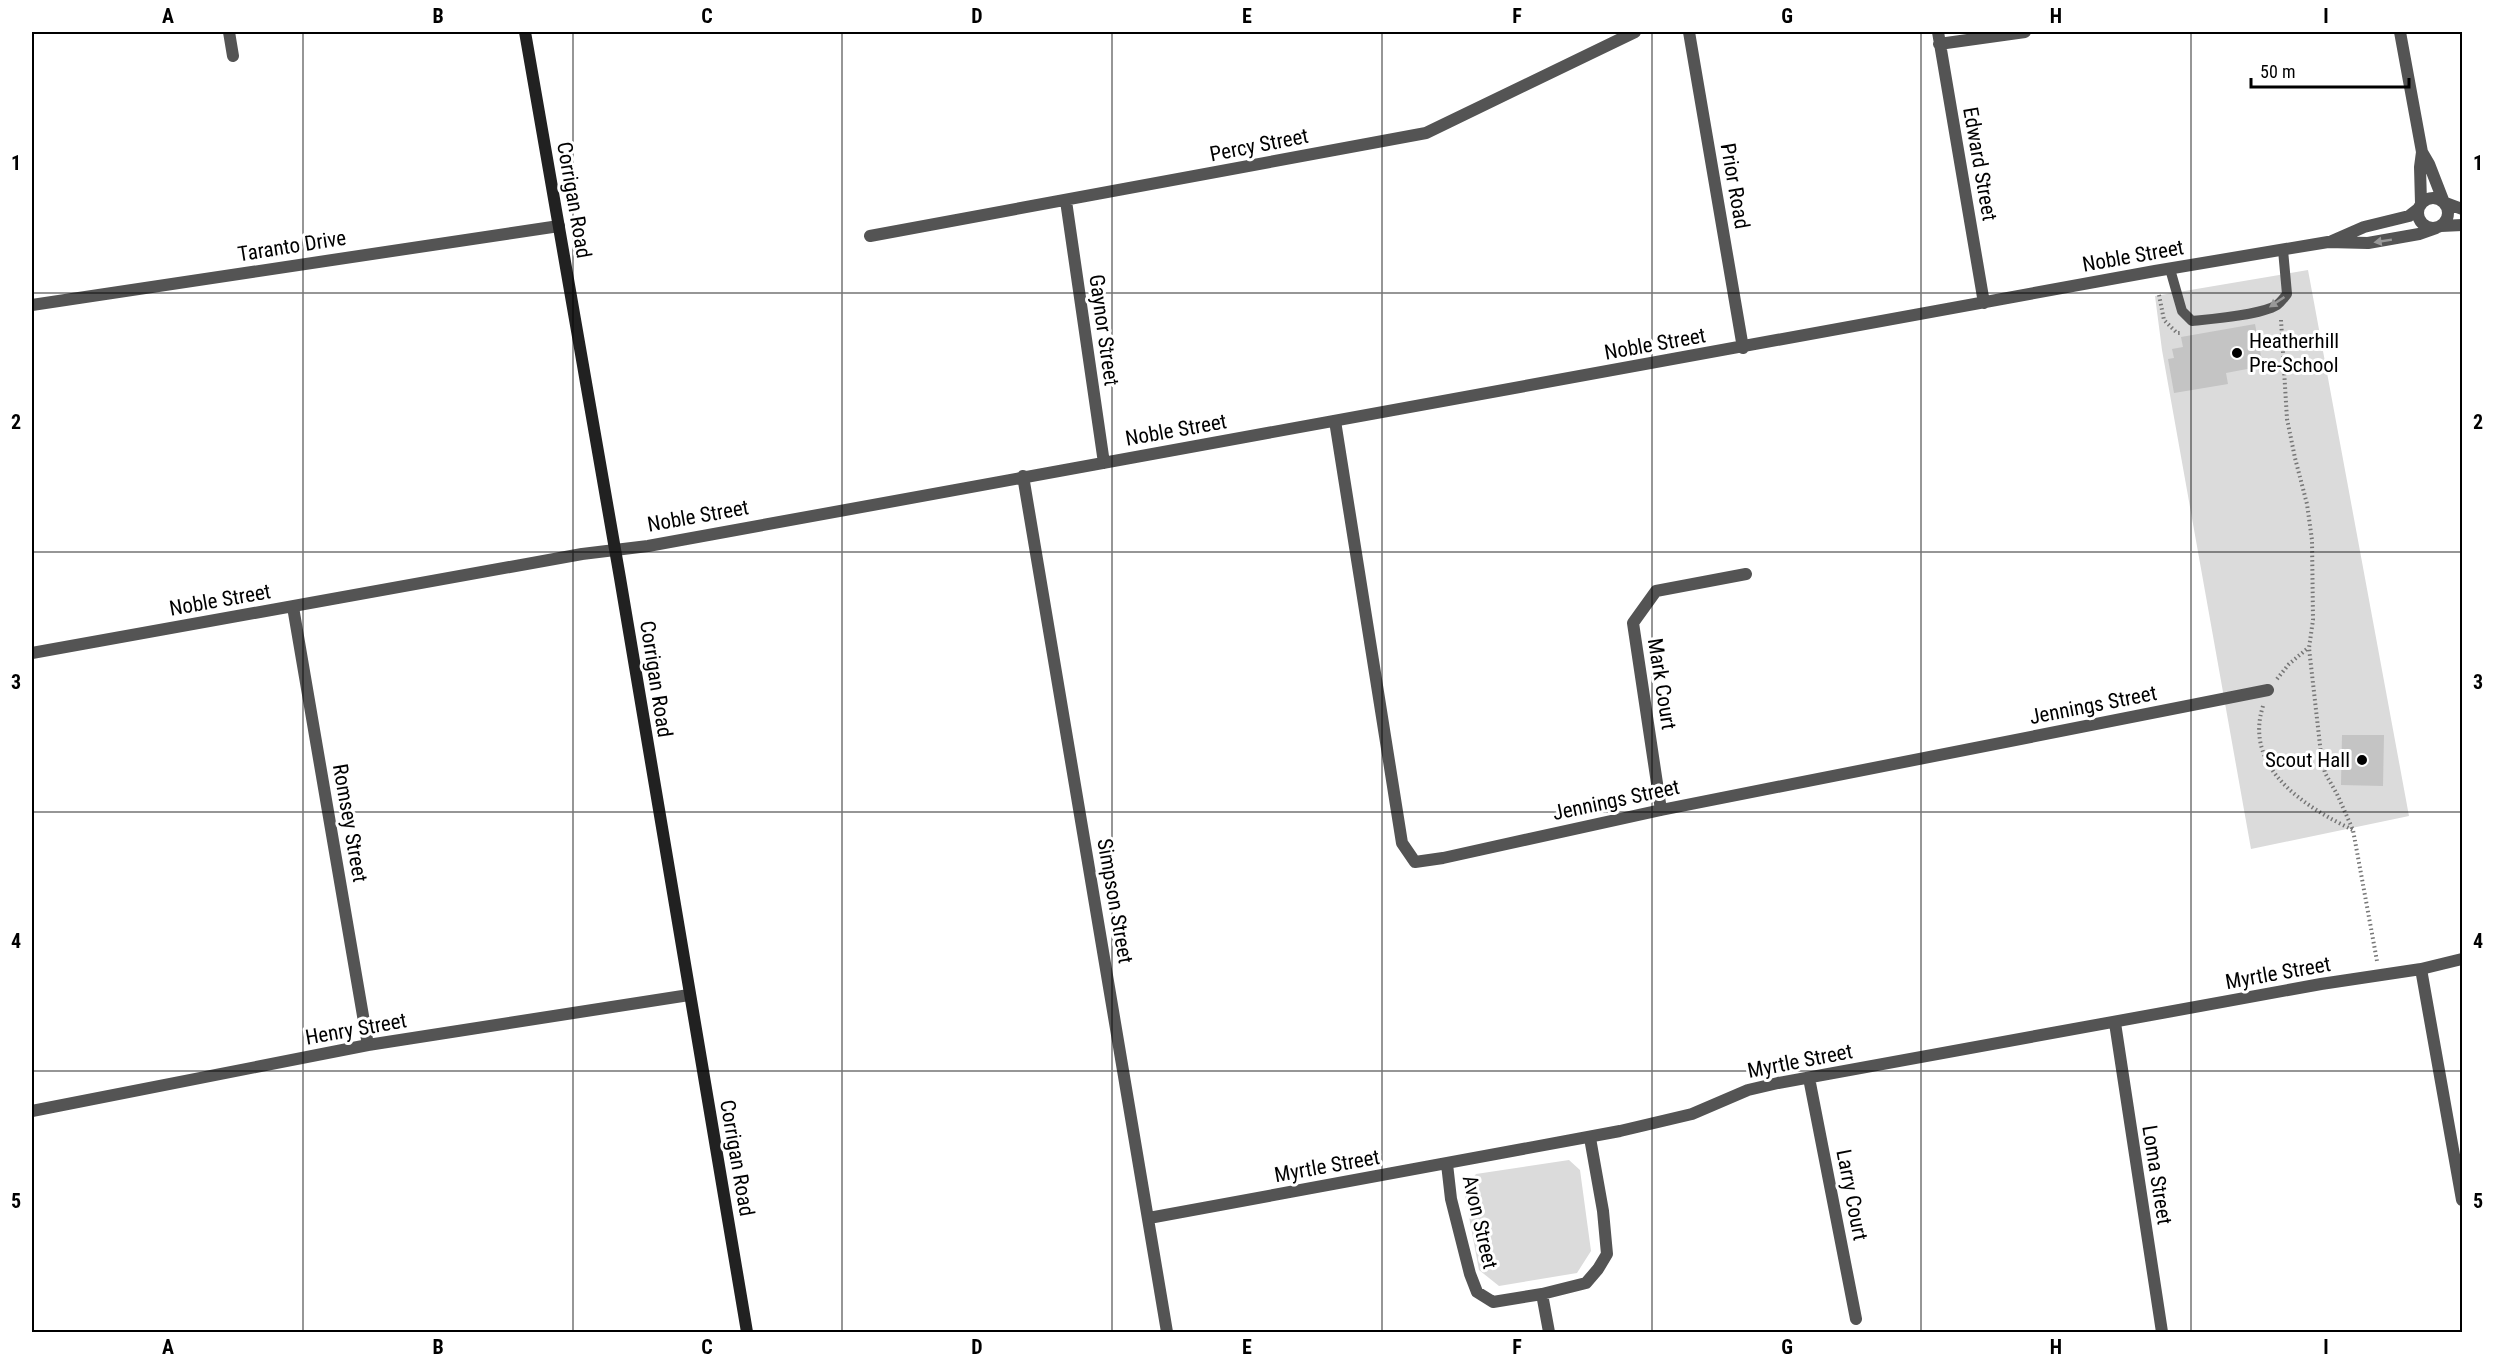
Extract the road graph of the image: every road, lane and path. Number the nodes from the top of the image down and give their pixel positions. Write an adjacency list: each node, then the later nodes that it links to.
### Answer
1 (229, 32): 8 (street)
2 (525, 32): 15 (main road, Corrigan Road)
3 (1635, 32): 10 (street, Percy Street)
4 (1689, 32): 24 (street, Prior Road)
5 (2025, 32): 7 (street)
6 (2400, 32): 9 (street)
7 (1939, 38): 21 (street, Edward Street)
8 (233, 56)
9 (2422, 152): 11 (street); 12 (street)
10 (1066, 201): 17 (street, Percy Street); 26 (street, Gaynor Street)
11 (2444, 202): 12 (street); 13 (street); 16 (street)
12 (2420, 206): 16 (street); 18 (street, Noble Street)
13 (2463, 209)
14 (2463, 225): 16 (street, Noble Street)
15 (559, 226): 22 (street, Taranto Drive); 28 (main road, Corrigan Road)
16 (2439, 227): 18 (street, Noble Street, one-way to 18)
17 (870, 236)
18 (2328, 242): 19 (street, Noble Street)
19 (2283, 250): 20 (street, Noble Street); 20 (lane, one-way to 20)
20 (2170, 268): 21 (street, Noble Street)
21 (1984, 303): 24 (street, Noble Street)
22 (32, 305)
23 (2287, 312): 31 (path)
24 (1743, 348): 25 (street, Noble Street)
25 (1335, 421): 26 (street, Noble Street); 34 (street, Jennings Street)
26 (1104, 463): 27 (street, Noble Street)
27 (1023, 476): 28 (street, Noble Street); 47 (street, Simpson Street)
28 (614, 549): 30 (street, Noble Street); 39 (main road, Corrigan Road)
29 (1746, 574): 34 (street, Mark Court)
30 (293, 607): 32 (street, Noble Street); 41 (street, Romsey Street)
31 (2309, 648): 33 (path); 35 (path)
32 (32, 653)
33 (2268, 690): 34 (street, Jennings Street); 35 (path)
34 (1661, 810)
35 (2353, 830): 38 (path)
36 (2463, 959): 37 (street, Myrtle Street)
37 (2421, 969): 38 (street, Myrtle Street); 46 (street)
38 (2379, 974): 40 (street, Myrtle Street)
39 (689, 995): 41 (street, Henry Street); 50 (main road, Corrigan Road)
40 (2115, 1023): 42 (street, Myrtle Street); 53 (street, Loma Street)
41 (368, 1045): 43 (street, Henry Street)
42 (1809, 1078): 44 (street, Myrtle Street); 49 (street, Larry Court)
43 (32, 1112)
44 (1590, 1138): 45 (street, Myrtle Street); 48 (street, Avon Street)
45 (1447, 1164): 47 (street, Myrtle Street); 48 (street, Avon Street)
46 (2463, 1200)
47 (1149, 1218): 51 (street, Simpson Street)
48 (1542, 1294): 52 (street)
49 (1856, 1319)
50 (747, 1332)
51 (1167, 1332)
52 (1549, 1332)
53 (2162, 1332)

